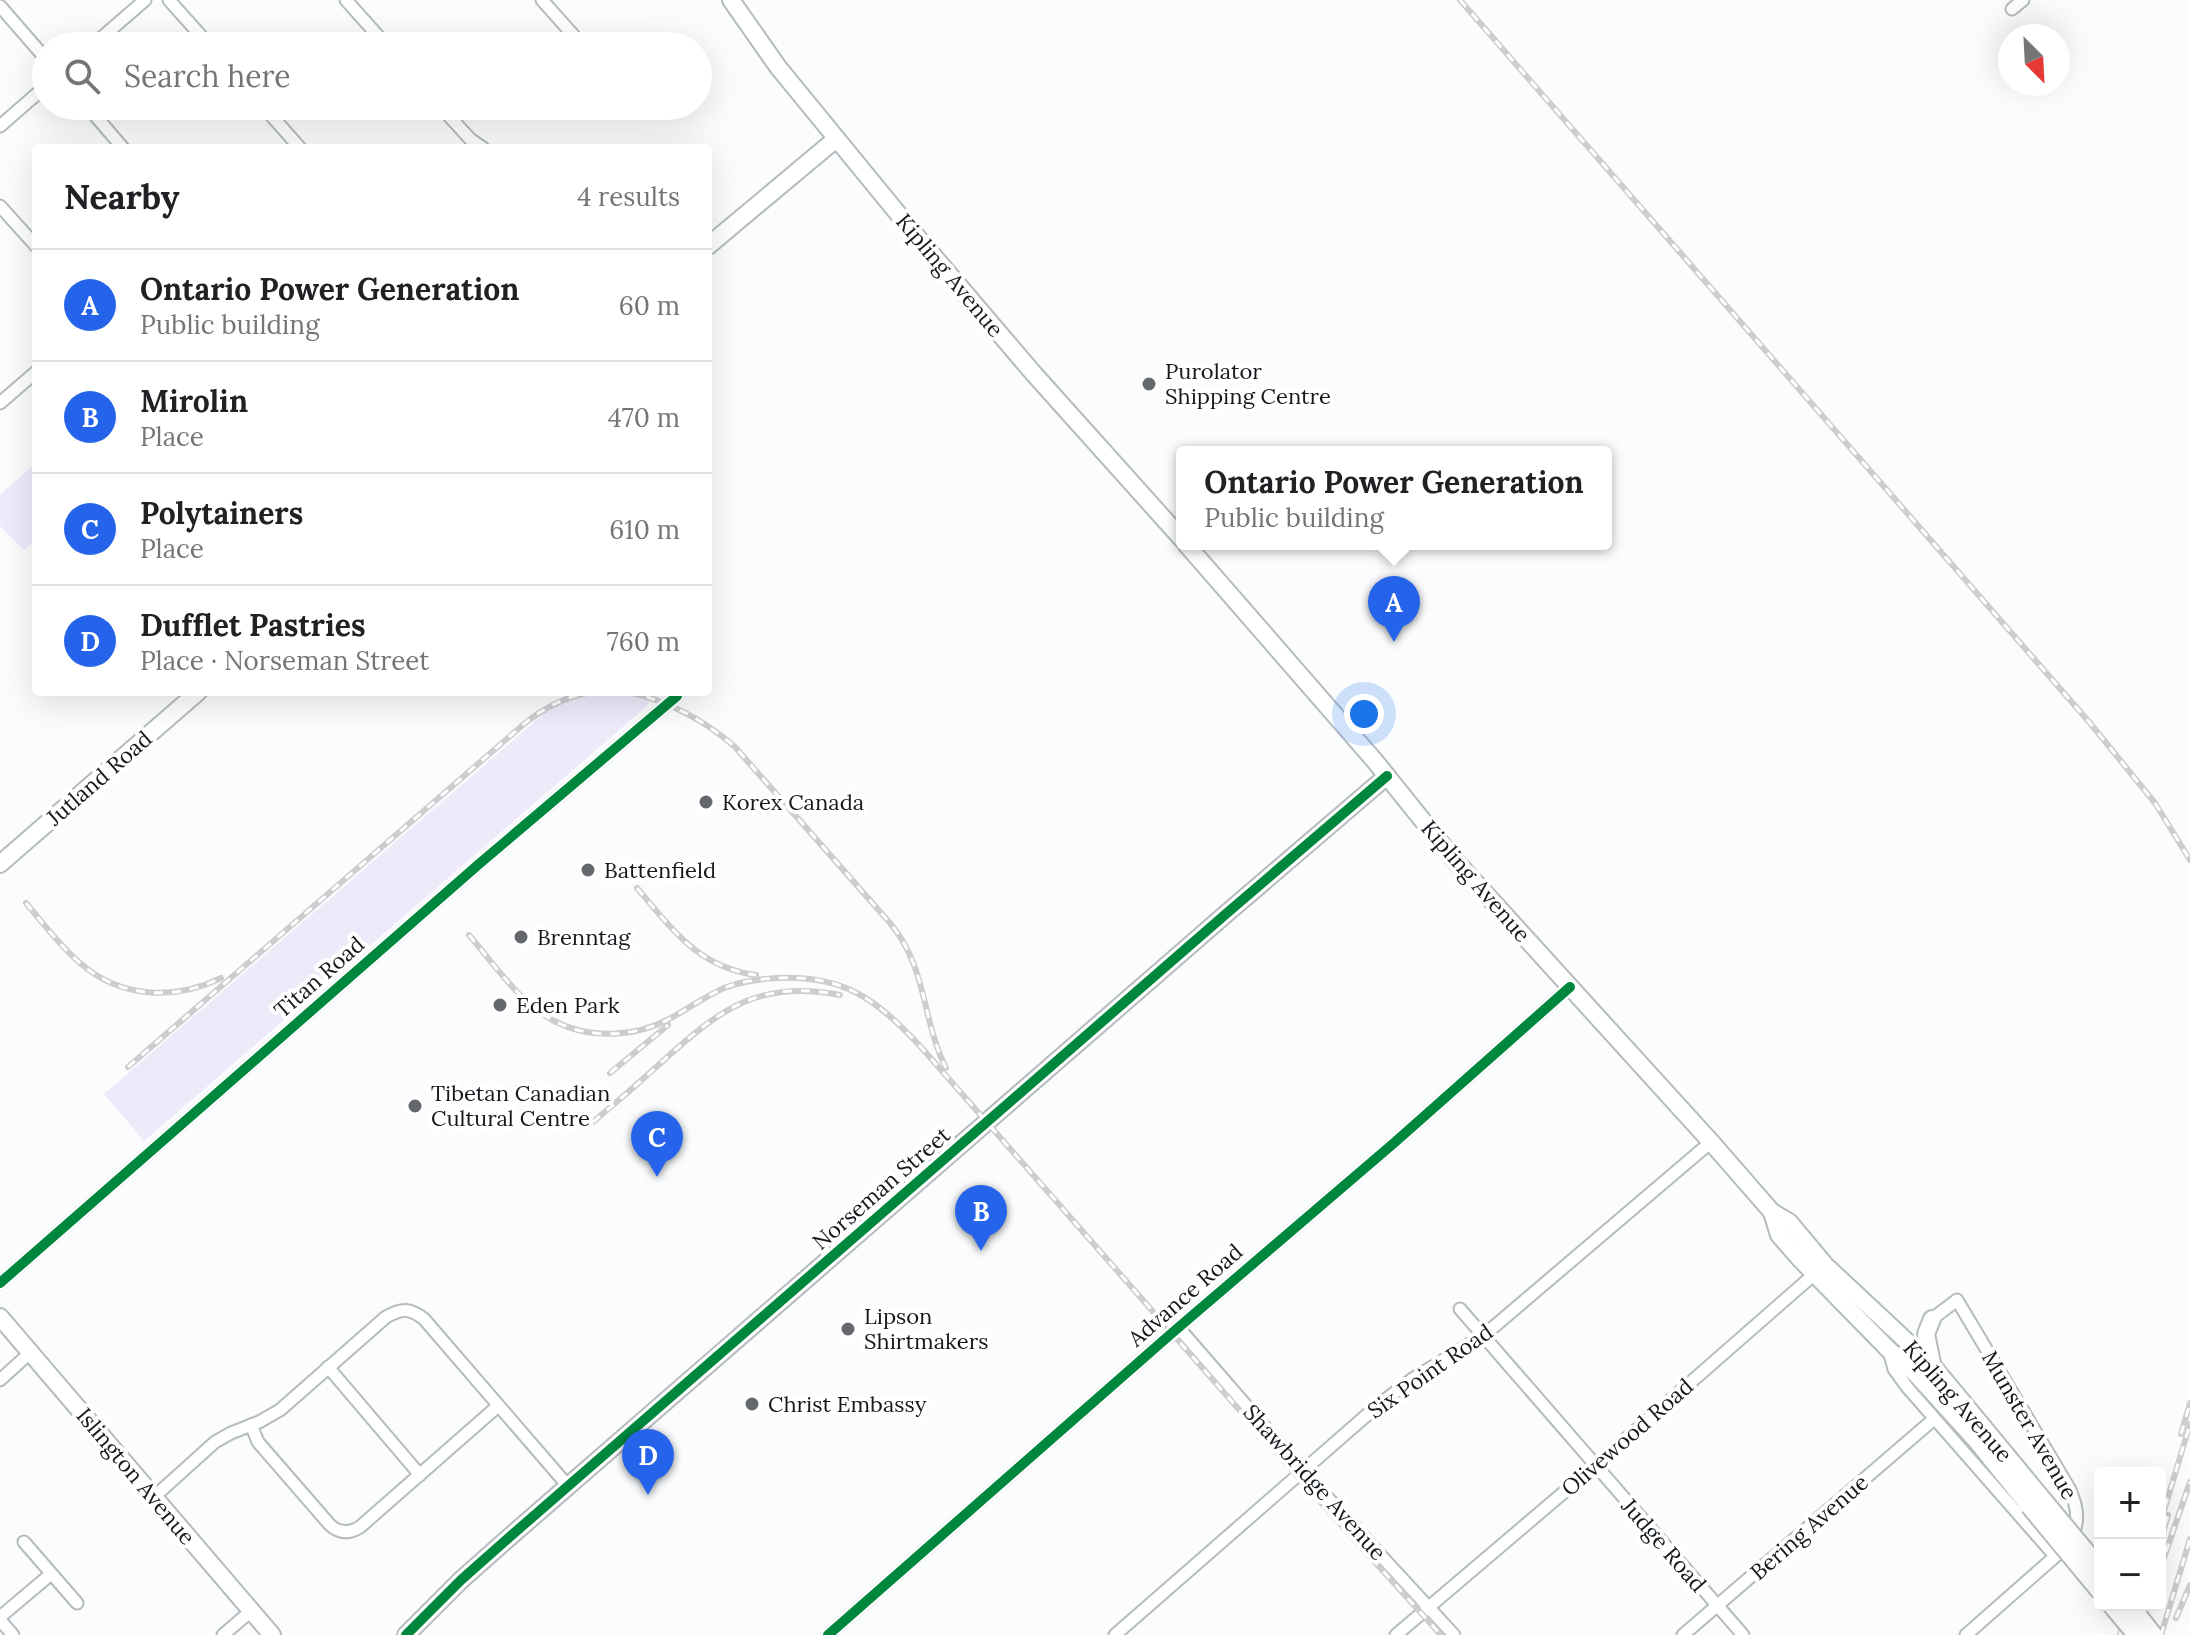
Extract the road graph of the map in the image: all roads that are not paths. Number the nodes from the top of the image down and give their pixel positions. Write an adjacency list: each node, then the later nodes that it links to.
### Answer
1 (145, 0): 9 (street)
2 (169, 0): 10 (street)
3 (346, 0): 11 (street)
4 (542, 0): 12 (street)
5 (2023, 0): 8 (street)
6 (733, 1): 19 (main road, Kipling Avenue)
7 (0, 6): 13 (street)
8 (2012, 9)
9 (108, 32)
10 (198, 32)
11 (375, 32)
12 (571, 32)
13 (32, 43)
14 (32, 98): 18 (street)
15 (99, 120): 20 (street)
16 (275, 120): 21 (street)
17 (453, 120): 22 (street)
18 (0, 126)
19 (836, 139): 25 (main road); 28 (main road, Kipling Avenue)
20 (120, 144)
21 (296, 144)
22 (477, 144)
23 (0, 206): 24 (street)
24 (32, 242)
25 (712, 243)
26 (32, 375): 27 (street)
27 (1, 402)
28 (1176, 532)
29 (1191, 550): 32 (main road, Kipling Avenue)
30 (193, 696): 33 (main road, Jutland Road)
31 (677, 696): 37 (street, Titan Road)
32 (1387, 776): 34 (main road, Kipling Avenue); 55 (main road, Norseman Street)
33 (0, 864)
34 (1570, 987): 35 (main road, Kipling Avenue); 41 (street, Advance Road)
35 (1711, 1142): 36 (main road, Kipling Avenue); 43 (street, Six Point Road)
36 (1819, 1270): 42 (main road, Kipling Avenue); 44 (main road, Kipling Avenue); 52 (street, Olivewood Road)
37 (0, 1283)
38 (1460, 1309): 43 (street, Judge Road)
39 (0, 1317): 45 (main road, Islington Avenue)
40 (1932, 1319): 42 (main road); 46 (main road); 59 (street, Munster Avenue)
41 (1178, 1327): 53 (street, Shawbridge Avenue); 74 (street, Advance Road)
42 (1890, 1327): 46 (main road, Kipling Avenue)
43 (1483, 1336): 52 (street, Judge Road); 53 (street, Six Point Road)
44 (1889, 1350): 50 (street, Kipling Avenue); 57 (main road, Kipling Avenue)
45 (31, 1352): 48 (street); 56 (main road, Islington Avenue)
46 (1932, 1365): 57 (main road, Kipling Avenue)
47 (328, 1367): 49 (street); 51 (street); 54 (street)
48 (0, 1380)
49 (498, 1406): 54 (street); 55 (street)
50 (1934, 1419): 59 (street, Kipling Avenue); 64 (street, Bering Avenue)
51 (251, 1425): 54 (street); 56 (street)
52 (1595, 1466): 64 (street, Judge Road); 65 (street, Olivewood Road)
53 (1303, 1471): 65 (street, Shawbridge Avenue); 75 (street, Six Point Road)
54 (420, 1475)
55 (568, 1486): 73 (main road, Norseman Street)
56 (154, 1497): 66 (main road, Islington Avenue)
57 (2035, 1502): 60 (main road, Kipling Avenue, bridge); 62 (main road, Kipling Avenue, bridge)
58 (24, 1542): 61 (street)
59 (2055, 1556): 80 (street, Munster Avenue)
60 (2094, 1562)
61 (51, 1574): 63 (street); 69 (street)
62 (2094, 1584)
63 (77, 1603)
64 (1718, 1606): 78 (street, Bering Avenue); 79 (street, Judge Road)
65 (1428, 1607): 76 (street, Olivewood Road); 77 (street, Shawbridge Avenue)
66 (251, 1611): 71 (street); 72 (main road, Islington Avenue)
67 (2116, 1611): 81 (main road, bridge)
68 (2135, 1611): 82 (main road, bridge)
69 (0, 1619): 70 (street)
70 (13, 1635)
71 (223, 1635)
72 (272, 1635)
73 (406, 1635)
74 (828, 1635)
75 (1115, 1635)
76 (1396, 1635)
77 (1454, 1635)
78 (1683, 1635)
79 (1743, 1635)
80 (1966, 1635)
81 (2136, 1635)
82 (2154, 1635)

